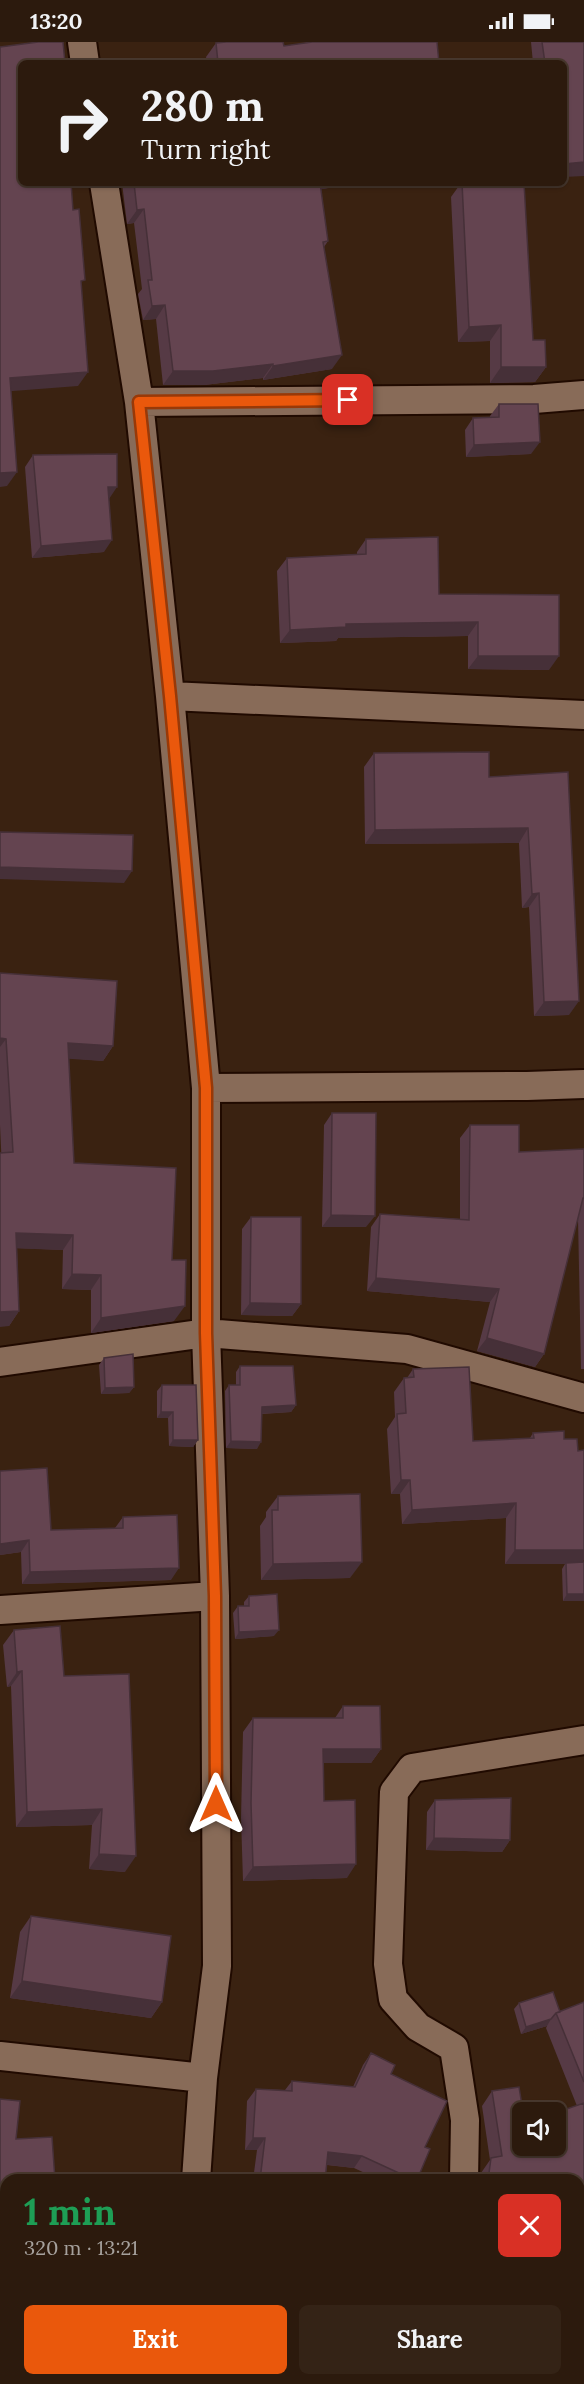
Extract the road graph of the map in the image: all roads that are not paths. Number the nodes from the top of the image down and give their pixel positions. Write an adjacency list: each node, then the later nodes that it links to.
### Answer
1 (82, 42): 2 (street)
2 (85, 60)
3 (104, 186): 5 (street)
4 (584, 395): 5 (street)
5 (139, 402): 6 (street)
6 (170, 696): 7 (street); 9 (street)
7 (584, 715)
8 (584, 1084): 9 (street)
9 (206, 1088): 10 (street)
10 (206, 1333): 11 (street); 12 (street); 13 (street)
11 (0, 1362)
12 (584, 1398)
13 (215, 1596): 14 (street); 17 (street)
14 (0, 1610)
15 (584, 1740): 19 (street)
16 (0, 2056): 17 (street)
17 (203, 2078): 18 (street)
18 (196, 2174)
19 (464, 2174)

